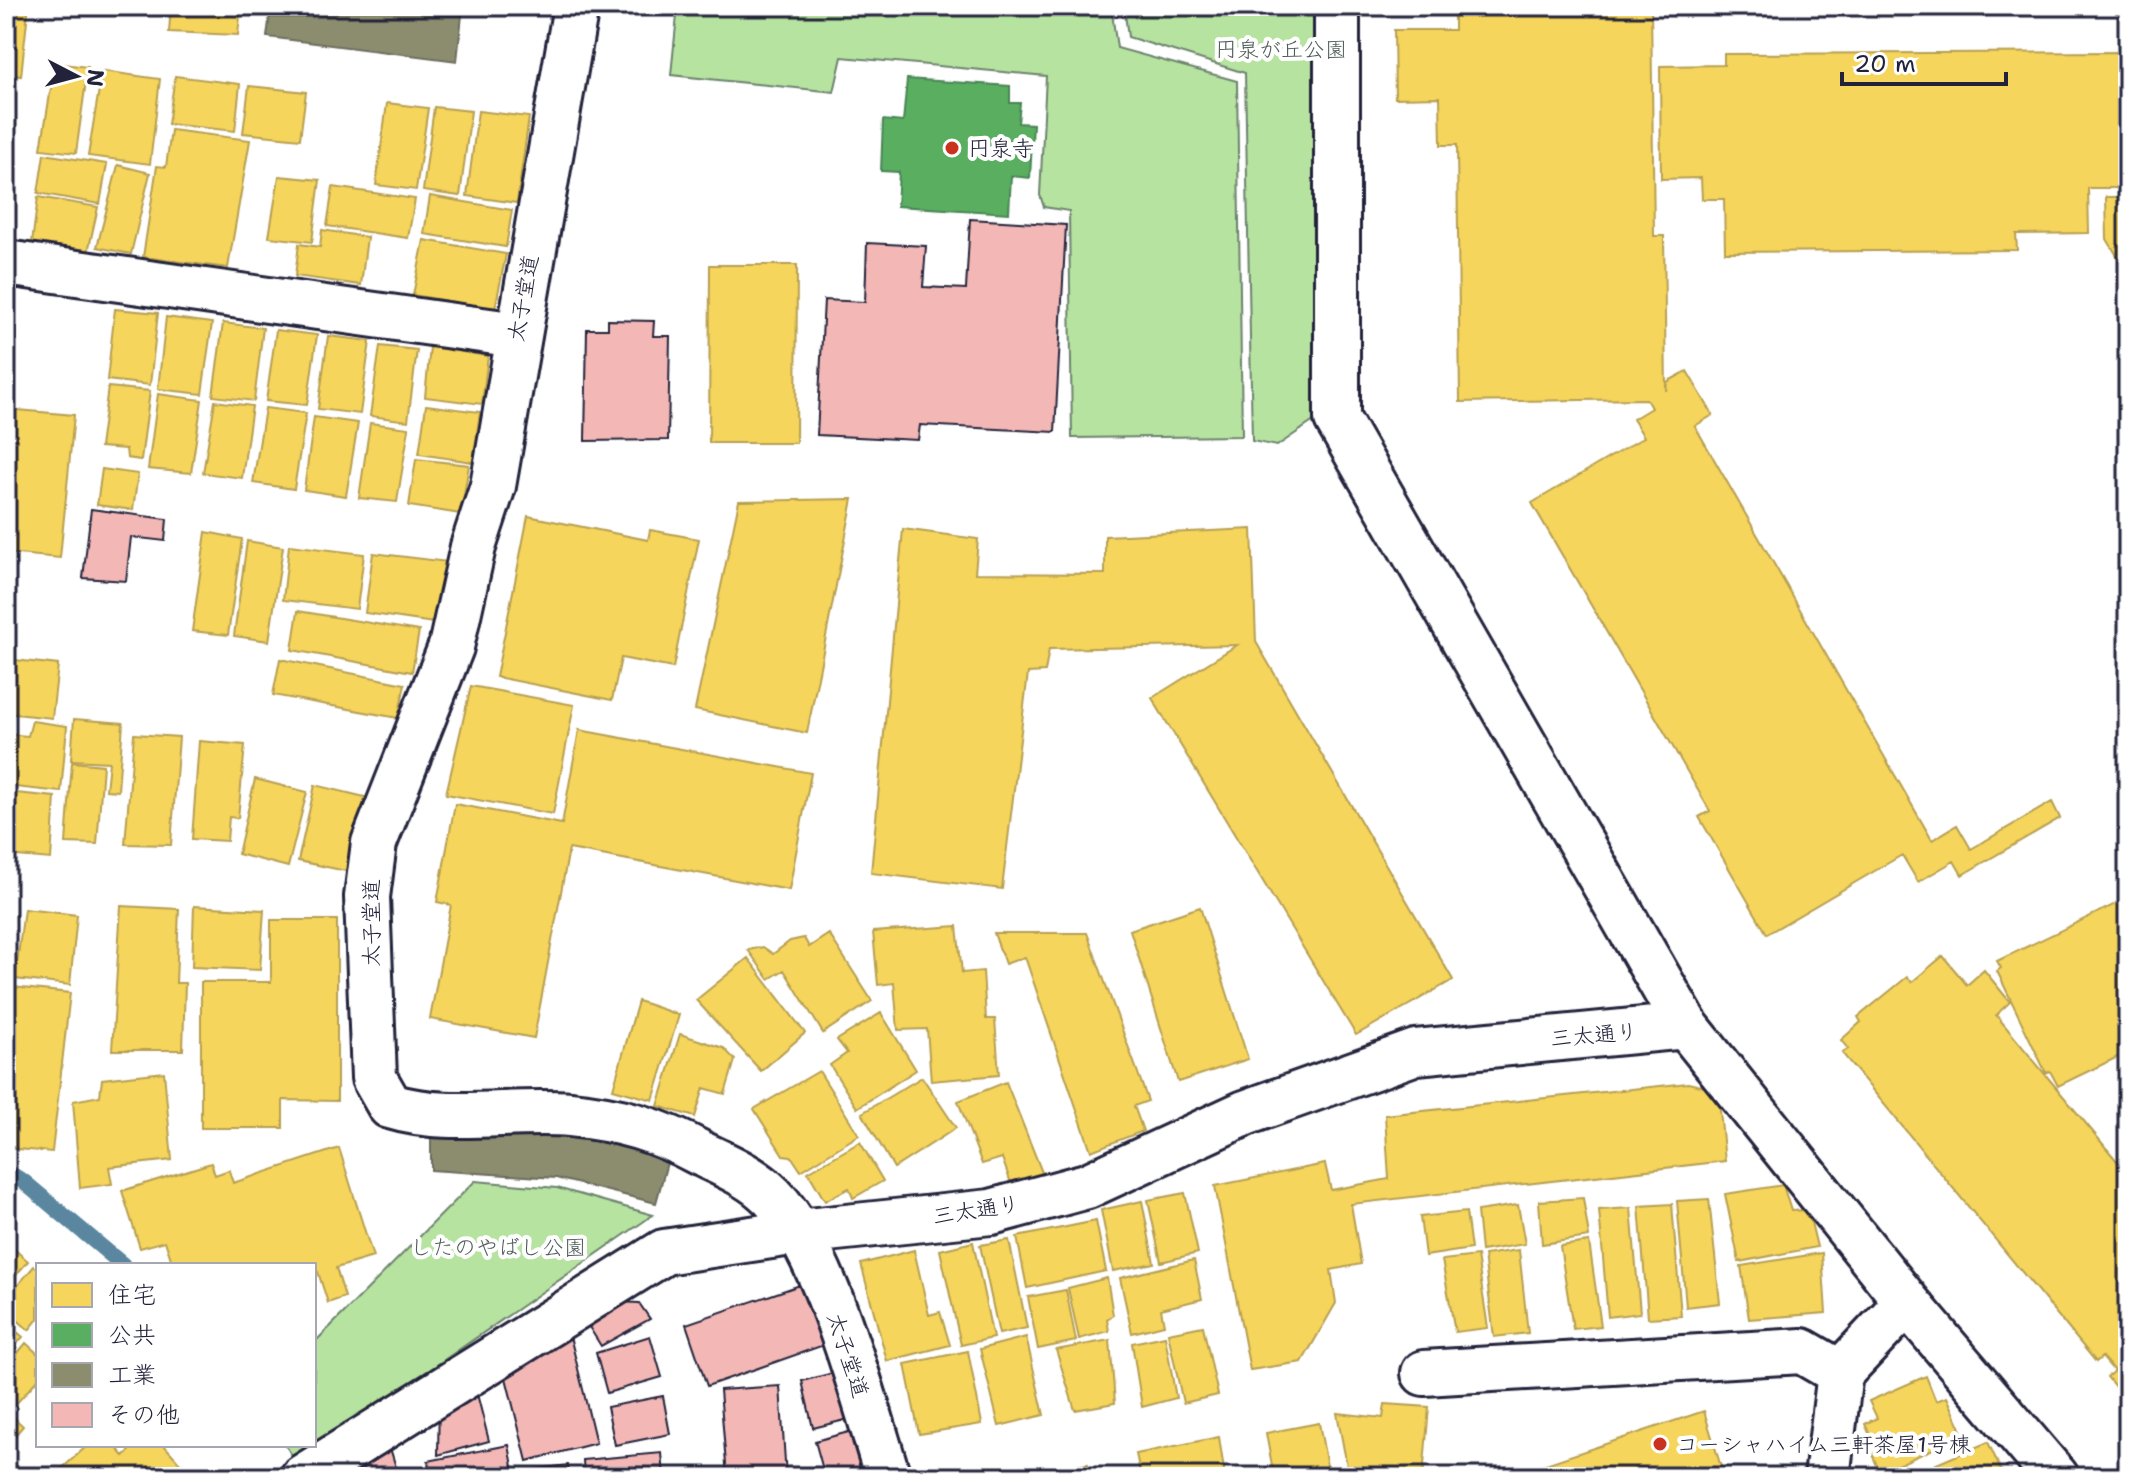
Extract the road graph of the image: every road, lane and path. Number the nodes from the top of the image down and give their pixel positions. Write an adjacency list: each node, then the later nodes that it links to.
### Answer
1 (576, 6): 4 (street, 太子堂道)
2 (1337, 6): 5 (street)
3 (6, 263): 4 (street)
4 (517, 335): 6 (street, 太子堂道)
5 (1686, 1026): 6 (street, 三太通り); 7 (street)
6 (798, 1232): 10 (street, 三太通り); 11 (street, 太子堂道)
7 (1907, 1302): 9 (street); 13 (street)
8 (1424, 1373): 9 (street)
9 (1840, 1373): 12 (street)
10 (303, 1477)
11 (888, 1477)
12 (1827, 1477)
13 (2056, 1477)

